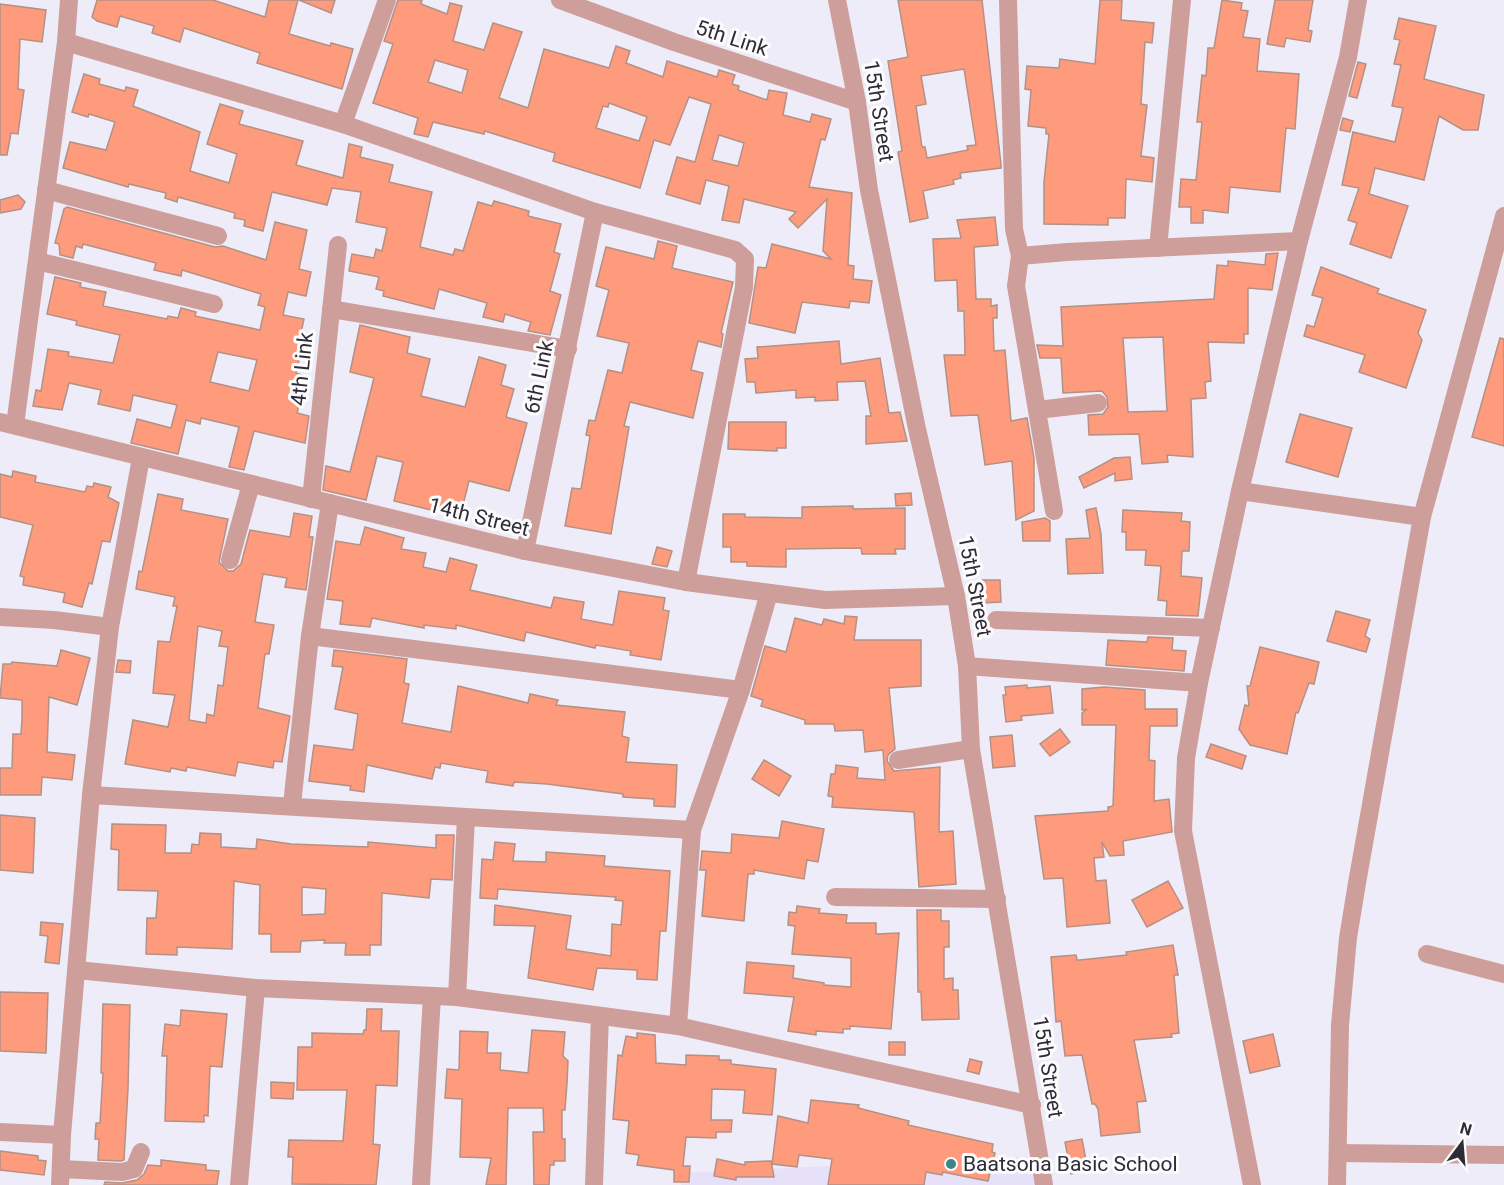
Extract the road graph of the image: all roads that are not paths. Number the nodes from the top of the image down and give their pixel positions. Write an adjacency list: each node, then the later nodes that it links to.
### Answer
1 (69, 0): 8 (street)
2 (387, 0): 10 (street)
3 (560, 0): 9 (street, 5th Link)
4 (837, 0): 9 (street, 15th Street)
5 (1008, 0): 19 (street)
6 (1182, 0): 18 (street)
7 (1358, 0): 16 (street)
8 (66, 42): 10 (street); 11 (street)
9 (857, 102): 38 (street, 15th Street)
10 (343, 124): 12 (street)
11 (46, 190): 14 (street); 20 (street)
12 (595, 212): 23 (street, 6th Link); 36 (street)
13 (1504, 216): 15 (street)
14 (218, 236)
15 (1501, 238): 33 (street)
16 (1299, 241): 18 (street); 29 (street)
17 (338, 245): 22 (street, 4th Link)
18 (1158, 248): 19 (street)
19 (1020, 256): 25 (street)
20 (37, 261): 21 (street); 26 (street)
21 (214, 304)
22 (331, 309): 23 (street); 30 (street, 4th Link)
23 (568, 349): 34 (street, 6th Link)
24 (1098, 403): 25 (street)
25 (1037, 410): 32 (street)
26 (7, 424): 27 (street, 14th Street)
27 (141, 458): 28 (street, 14th Street); 41 (street)
28 (251, 484): 30 (street, 14th Street); 35 (street)
29 (1240, 492): 33 (street); 42 (street)
30 (311, 499): 31 (street, 14th Street)
31 (330, 503): 34 (street, 14th Street); 43 (street)
32 (1054, 511)
33 (1422, 517): 67 (street)
34 (525, 551): 36 (street, 14th Street)
35 (230, 560)
36 (686, 582): 37 (street, 14th Street)
37 (769, 593): 38 (street, 14th Street); 46 (street)
38 (956, 596): 44 (street, 15th Street)
39 (0, 617): 41 (street)
40 (996, 620): 42 (street)
41 (110, 627): 49 (street)
42 (1211, 628): 45 (street)
43 (310, 636): 46 (street); 50 (street)
44 (967, 666): 45 (street); 47 (street, 15th Street)
45 (1199, 683): 74 (street)
46 (741, 690): 52 (street)
47 (971, 749): 48 (street); 54 (street, 15th Street)
48 (898, 760)
49 (91, 795): 50 (street); 56 (street)
50 (292, 805): 51 (street)
51 (465, 817): 52 (street); 60 (street)
52 (692, 830): 62 (street)
53 (835, 897): 54 (street)
54 (997, 898): 63 (street, 15th Street)
55 (1427, 954): 57 (street)
56 (77, 970): 58 (street); 65 (street)
57 (1504, 974)
58 (255, 988): 59 (street); 70 (street)
59 (432, 996): 60 (street); 71 (street)
60 (457, 997): 61 (street)
61 (600, 1016): 62 (street); 72 (street)
62 (678, 1026): 63 (street)
63 (1032, 1105): 73 (street, 15th Street)
64 (0, 1132): 65 (street)
65 (62, 1135): 69 (street)
66 (141, 1152): 69 (street)
67 (1339, 1154): 68 (street); 75 (street)
68 (1504, 1155)
69 (61, 1177)
70 (239, 1185)
71 (421, 1185)
72 (594, 1185)
73 (1044, 1185)
74 (1252, 1185)
75 (1337, 1185)

